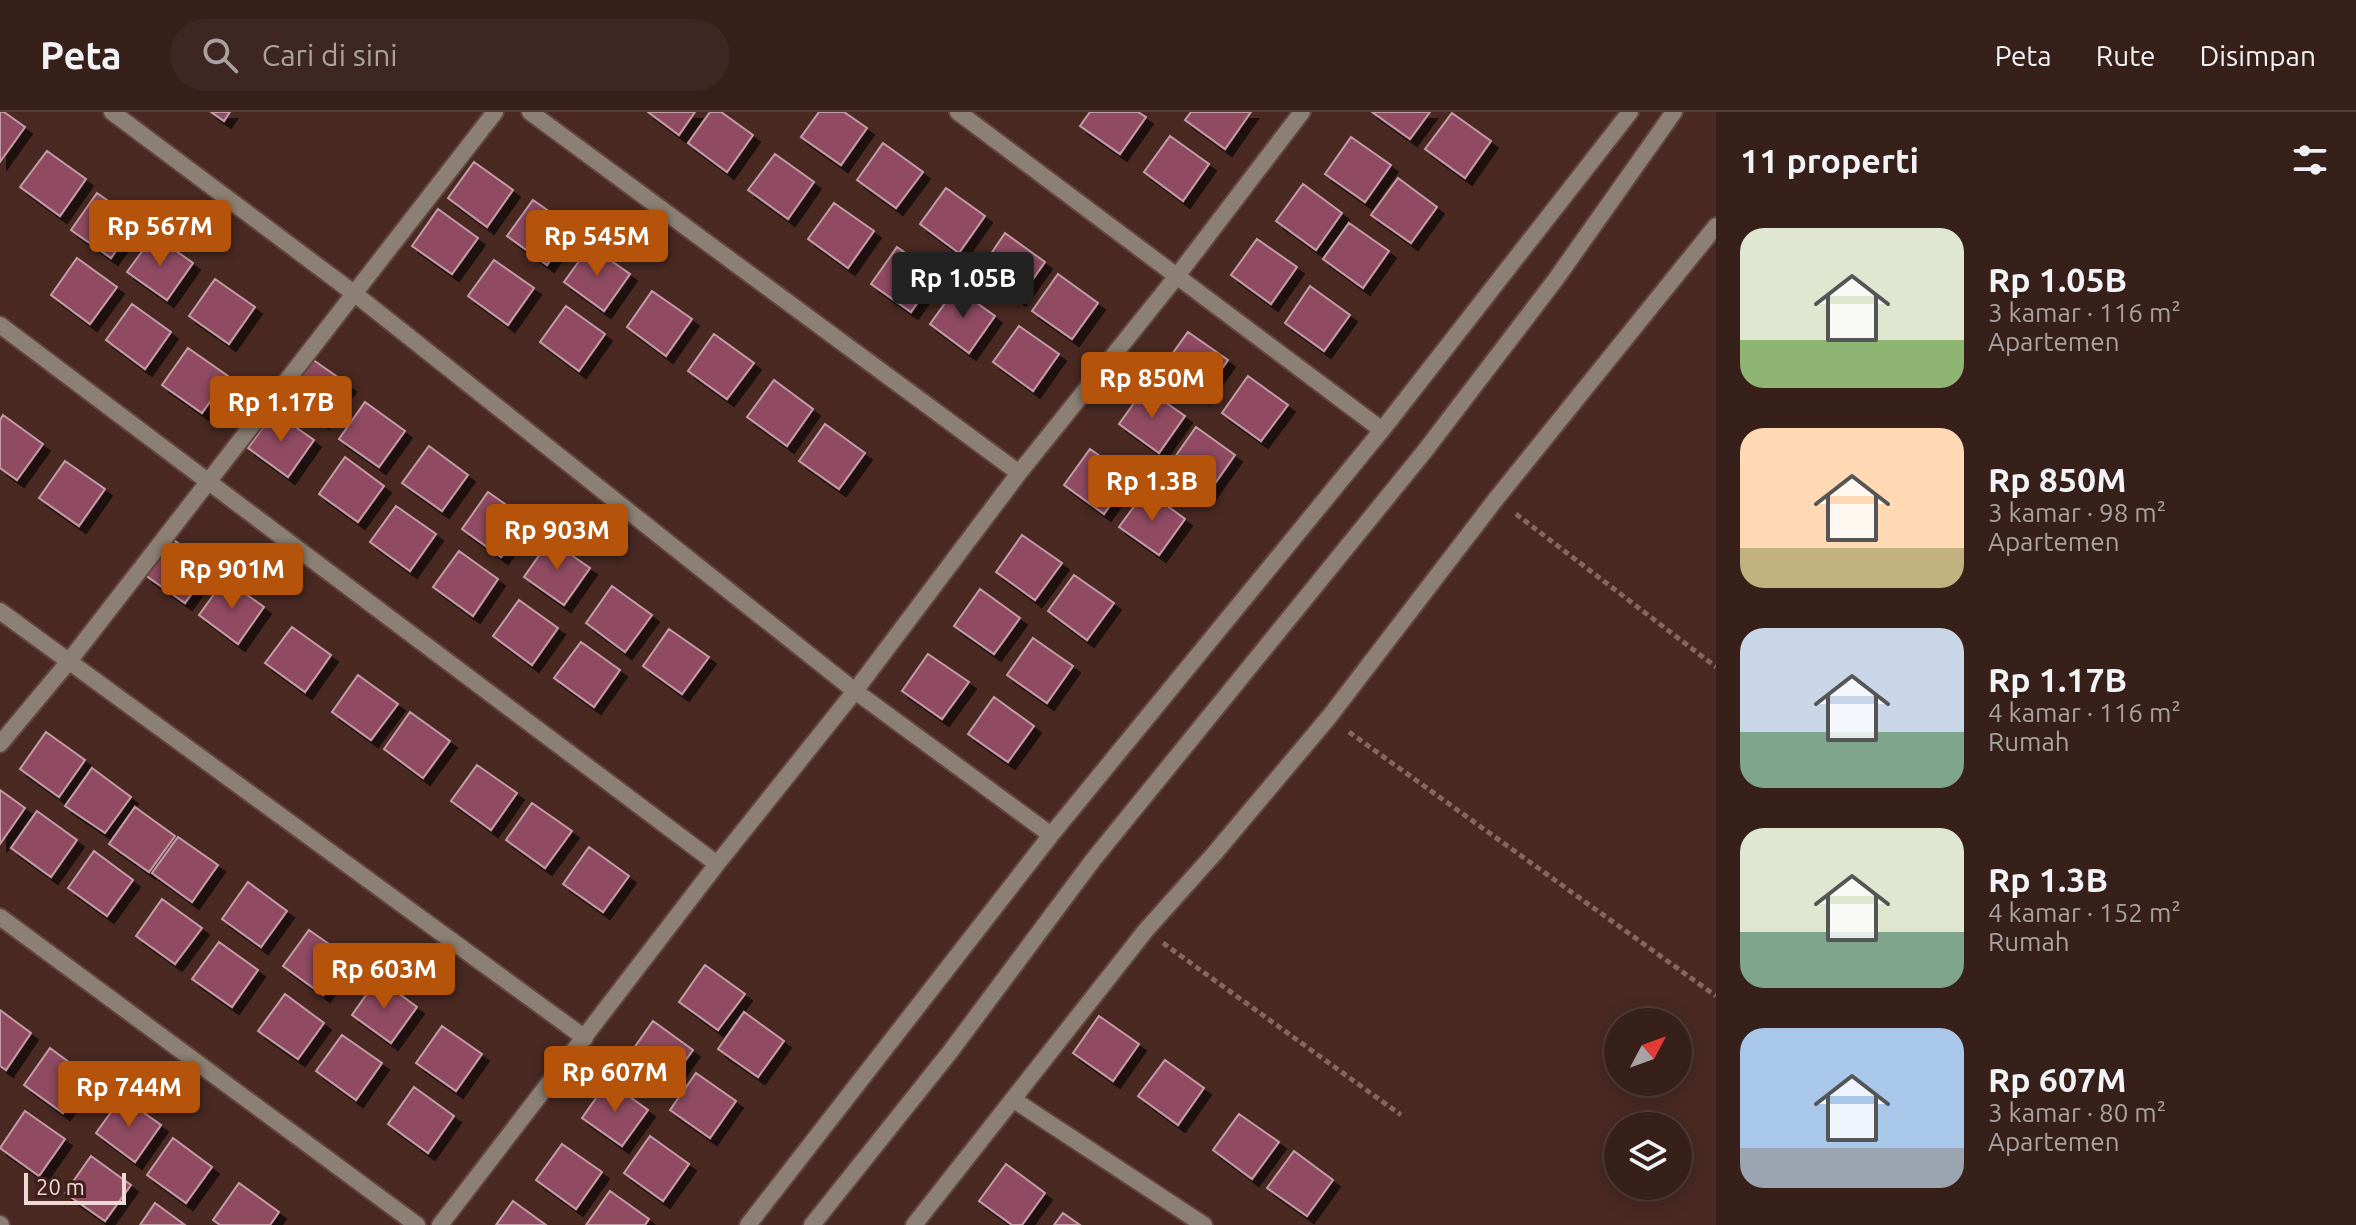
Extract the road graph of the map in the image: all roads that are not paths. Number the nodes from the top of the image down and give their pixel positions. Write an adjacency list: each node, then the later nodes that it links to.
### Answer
1 (112, 112): 10 (street)
2 (495, 112): 10 (street)
3 (530, 112): 13 (street)
4 (958, 112): 9 (street)
5 (1302, 112): 9 (street)
6 (1630, 112): 12 (street)
7 (1674, 112): 27 (street)
8 (1716, 226): 23 (street)
9 (1177, 276): 12 (street); 13 (street)
10 (355, 294): 14 (street); 17 (street)
11 (0, 325): 14 (street)
12 (1382, 430): 19 (street)
13 (1019, 473): 17 (street)
14 (207, 482): 16 (street); 20 (street)
15 (0, 611): 16 (street)
16 (70, 660): 18 (street); 22 (street)
17 (855, 691): 19 (street); 20 (street)
18 (0, 744)
19 (1051, 835): 26 (street)
20 (717, 864): 22 (street)
21 (0, 917): 24 (street)
22 (585, 1038): 25 (street)
23 (1014, 1100): 28 (street); 29 (street)
24 (417, 1225)
25 (440, 1225)
26 (748, 1225)
27 (812, 1225)
28 (914, 1225)
29 (1204, 1225)

